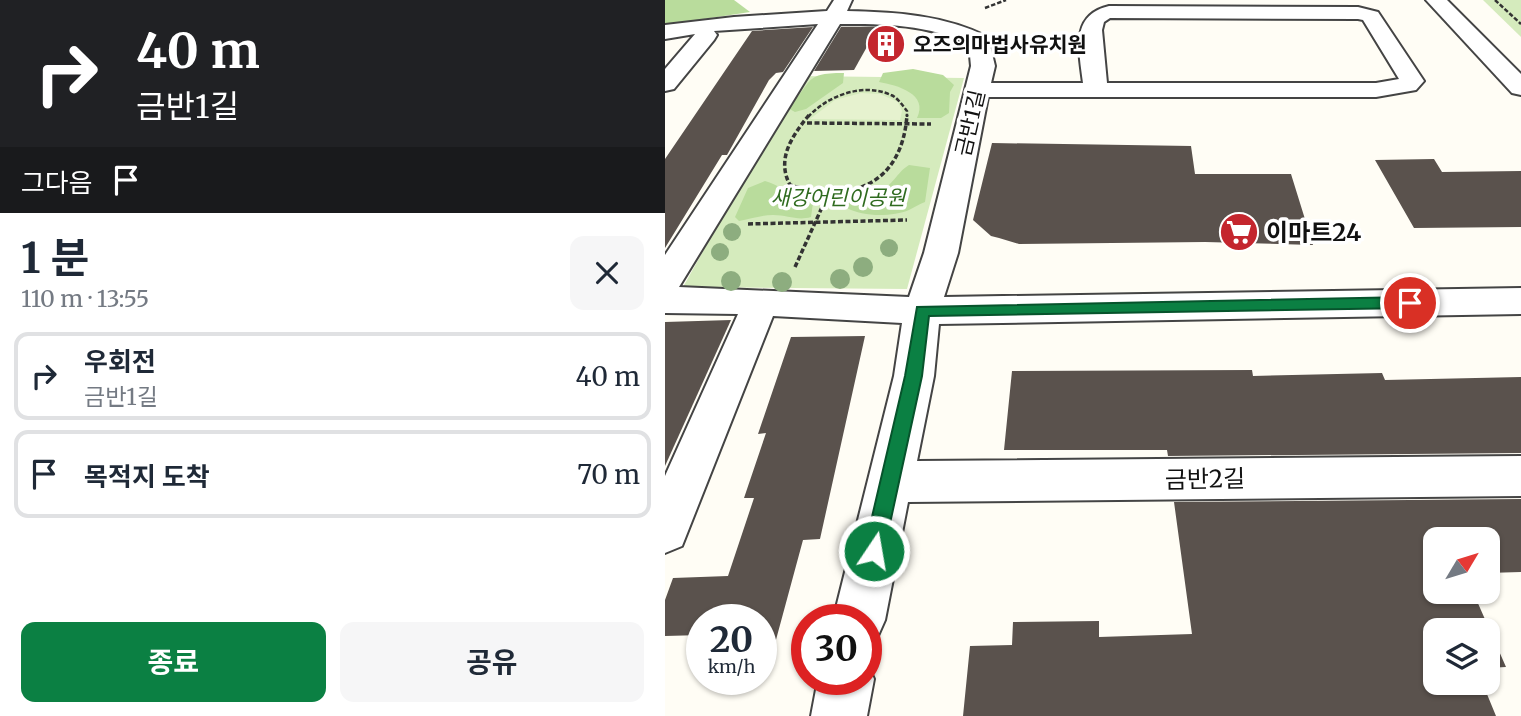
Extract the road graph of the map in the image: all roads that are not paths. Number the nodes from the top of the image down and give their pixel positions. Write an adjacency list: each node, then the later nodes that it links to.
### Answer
1 (1436, 0): 8 (street)
2 (839, 10): 3 (street, 금반1길); 6 (street, 금반1길); 9 (street)
3 (665, 32)
4 (706, 35): 5 (street)
5 (665, 84)
6 (978, 84): 7 (street); 13 (street, 금반1길)
7 (1095, 84): 7 (street)
8 (1521, 88)
9 (665, 282)
10 (665, 300): 12 (street)
11 (1521, 301): 13 (street)
12 (761, 302): 13 (street); 14 (street)
13 (922, 311): 16 (street)
14 (683, 446): 17 (street)
15 (1521, 476): 16 (street, 금반2길)
16 (888, 482): 18 (street)
17 (665, 530)
18 (862, 604)
19 (843, 695): 20 (street)
20 (839, 716)

